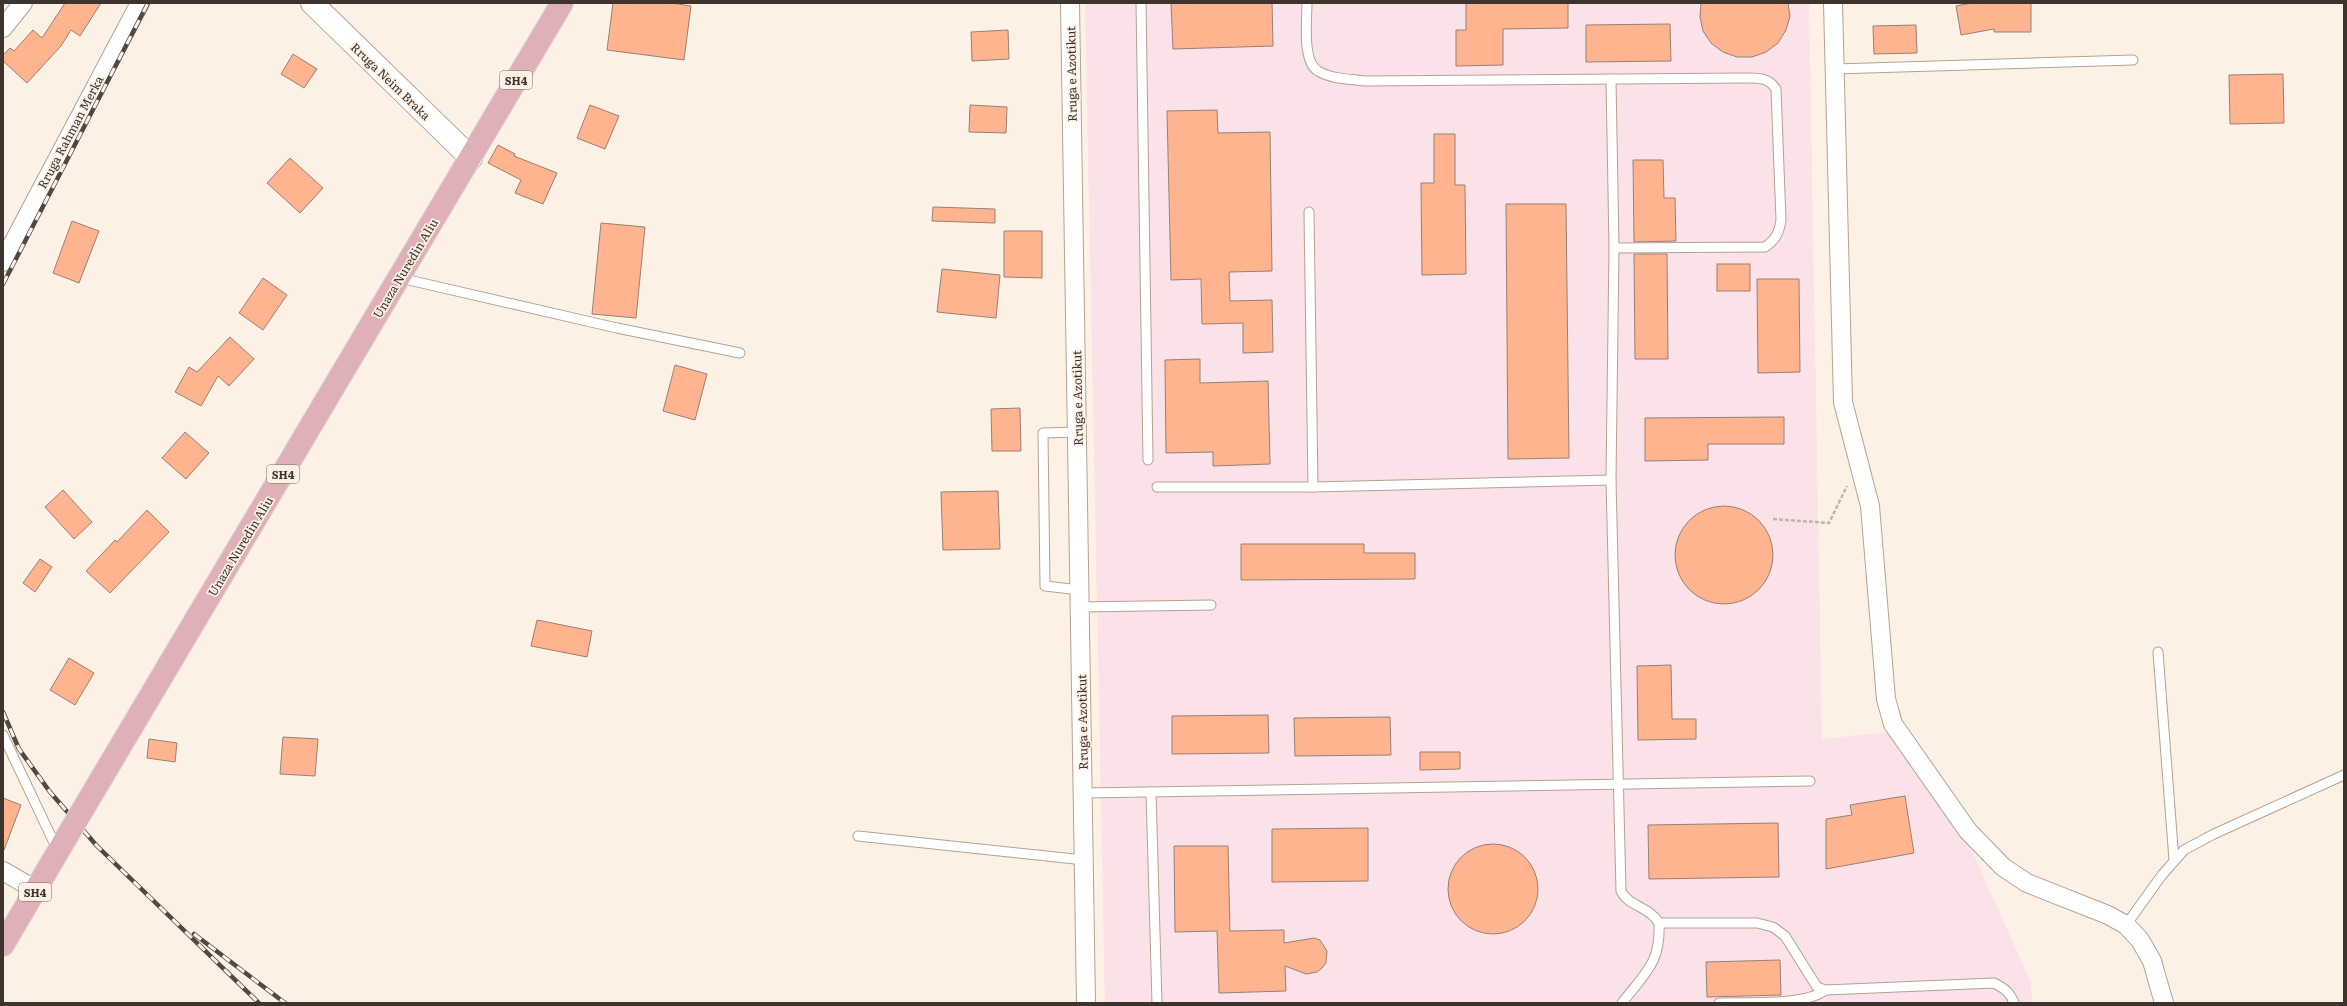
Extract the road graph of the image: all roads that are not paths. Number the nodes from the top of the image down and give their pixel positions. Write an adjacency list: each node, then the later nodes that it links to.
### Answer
1 (24, 3): 9 (street)
2 (140, 3): 16 (street, Rruga Rahman Merka)
3 (312, 3): 13 (street, Rruga Neim Braka)
4 (562, 3): 13 (main road, Unaza Nuredin Aliu / SH4)
5 (1070, 3): 19 (street, Rruga e Azotikut)
6 (1141, 3): 20 (lane)
7 (1307, 3): 12 (lane)
8 (1833, 3): 11 (street)
9 (3, 28)
10 (2133, 60): 11 (lane)
11 (1835, 69): 40 (street)
12 (1611, 79): 15 (lane); 15 (lane)
13 (471, 158): 17 (main road, Unaza Nuredin Aliu / SH4)
14 (1309, 212): 23 (lane)
15 (1614, 248): 21 (lane)
16 (3, 262)
17 (399, 278): 18 (lane); 34 (main road, Unaza Nuredin Aliu / SH4, bridge)
18 (740, 353)
19 (1077, 432): 24 (street, Rruga e Azotikut); 24 (lane)
20 (1148, 460)
21 (1611, 480): 23 (lane); 30 (lane)
22 (1157, 487): 23 (lane)
23 (1313, 487)
24 (1080, 599): 25 (lane); 32 (street, Rruga e Azotikut)
25 (1211, 605)
26 (2158, 652): 36 (lane)
27 (3, 735): 34 (lane)
28 (2344, 775): 36 (lane)
29 (1810, 781): 30 (lane)
30 (1619, 784): 31 (lane); 39 (lane)
31 (1151, 792): 32 (lane); 44 (lane)
32 (1084, 793): 35 (street, Rruga e Azotikut)
33 (858, 836): 35 (lane)
34 (62, 845): 38 (main road, Unaza Nuredin Aliu / SH4)
35 (1084, 860): 43 (street, Rruga e Azotikut)
36 (2174, 860): 40 (lane)
37 (3, 871): 38 (street)
38 (36, 890): 41 (main road, Unaza Nuredin Aliu / SH4)
39 (1659, 923): 42 (lane); 45 (lane)
40 (2126, 925): 48 (street)
41 (3, 945)
42 (1825, 990): 46 (lane); 47 (lane)
43 (1086, 1003)
44 (1157, 1003)
45 (1622, 1003)
46 (1719, 1003)
47 (2014, 1003)
48 (2164, 1003)

